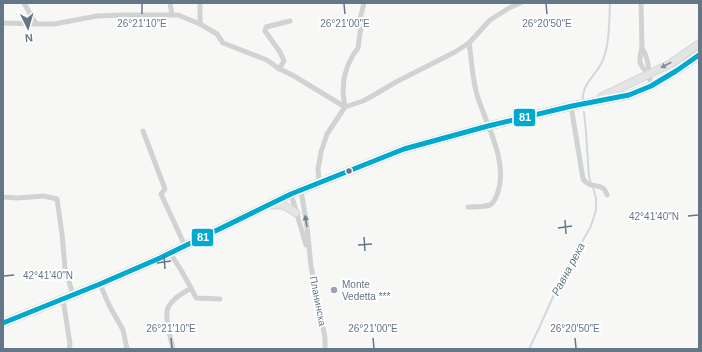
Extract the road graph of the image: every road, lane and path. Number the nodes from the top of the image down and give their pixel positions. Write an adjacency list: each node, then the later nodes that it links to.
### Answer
1 (24, 3): 10 (street)
2 (170, 3): 7 (street)
3 (200, 3): 11 (street)
4 (364, 3): 20 (street)
5 (520, 3): 12 (street)
6 (641, 3): 16 (street)
7 (172, 15): 10 (street); 11 (street)
8 (290, 21): 15 (street)
9 (3, 23): 10 (street)
10 (37, 24)
11 (200, 24): 15 (street)
12 (469, 43): 20 (street); 21 (street)
13 (699, 44): 16 (street, one-way to 16)
14 (699, 55): 17 (street)
15 (279, 69): 20 (street)
16 (649, 74): 17 (street); 18 (street)
17 (651, 86): 18 (street)
18 (593, 101): 19 (street)
19 (571, 106): 21 (street); 26 (street)
20 (345, 107): 23 (street)
21 (488, 126): 23 (street); 29 (street)
22 (142, 131): 31 (street)
23 (319, 182): 24 (street)
24 (301, 190): 25 (street); 33 (street, one-way to 24)
25 (291, 194): 28 (street); 30 (street)
26 (607, 195)
27 (3, 197): 36 (street)
28 (268, 205): 30 (street); 31 (street)
29 (468, 207)
30 (296, 213): 33 (street)
31 (185, 246): 32 (street)
32 (170, 253): 34 (street); 35 (street)
33 (309, 254): 43 (street, Планинска)
34 (100, 284): 36 (street); 41 (street)
35 (191, 288): 38 (street); 42 (street)
36 (73, 295): 37 (street)
37 (62, 299): 39 (street); 40 (street)
38 (220, 299)
39 (3, 323)
40 (70, 349)
41 (127, 349)
42 (173, 349)
43 (325, 349)

